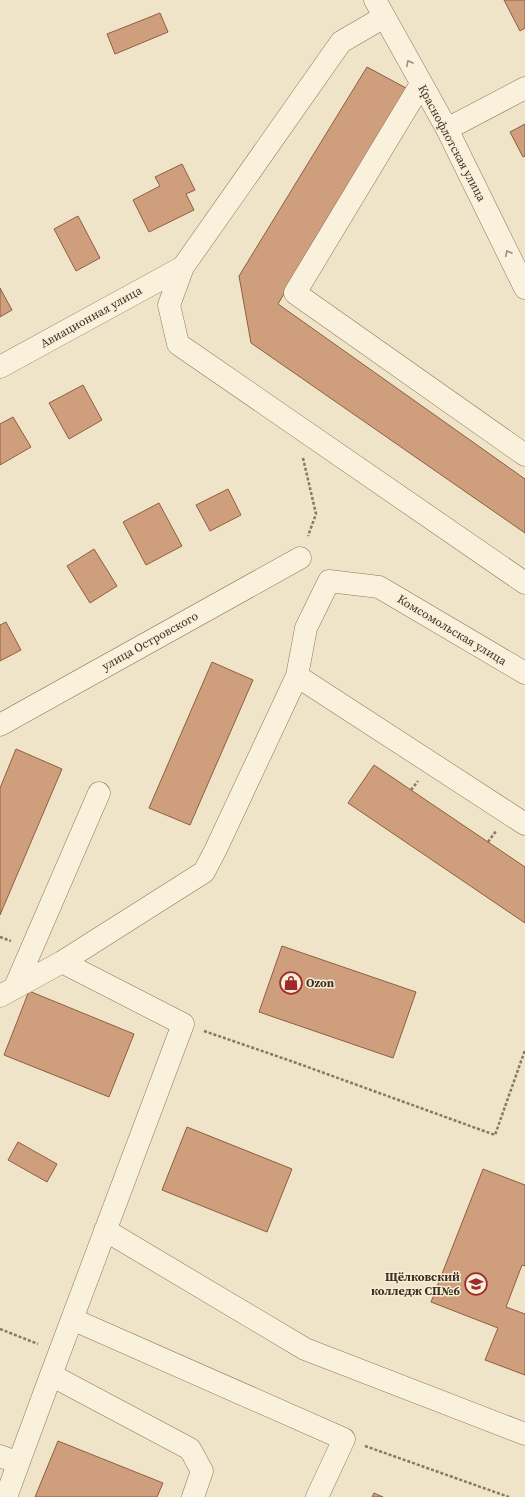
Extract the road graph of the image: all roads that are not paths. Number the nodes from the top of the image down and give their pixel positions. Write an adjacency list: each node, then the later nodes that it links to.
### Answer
1 (380, 8): 2 (street, Краснофлотская улица, one-way to 1); 5 (street)
2 (421, 84): 4 (street, Краснофлотская улица); 8 (street)
3 (525, 88): 4 (street)
4 (447, 129): 6 (street, Краснофлотская улица, one-way to 4)
5 (183, 267): 7 (street, Авиационная улица); 10 (street)
6 (525, 288)
7 (0, 367)
8 (525, 455)
9 (300, 558): 13 (street, улица Островского)
10 (525, 583)
11 (525, 673): 12 (street, Комсомольская улица)
12 (297, 676): 15 (street); 16 (street)
13 (0, 725)
14 (99, 793): 17 (street)
15 (525, 824)
16 (62, 962): 17 (street); 18 (street)
17 (7, 992)
18 (105, 1230): 19 (street); 21 (street)
19 (72, 1319): 20 (street); 25 (street)
20 (51, 1375): 22 (street); 24 (street)
21 (525, 1434)
22 (9, 1460): 23 (street)
23 (6, 1497)
24 (193, 1497)
25 (318, 1497)

